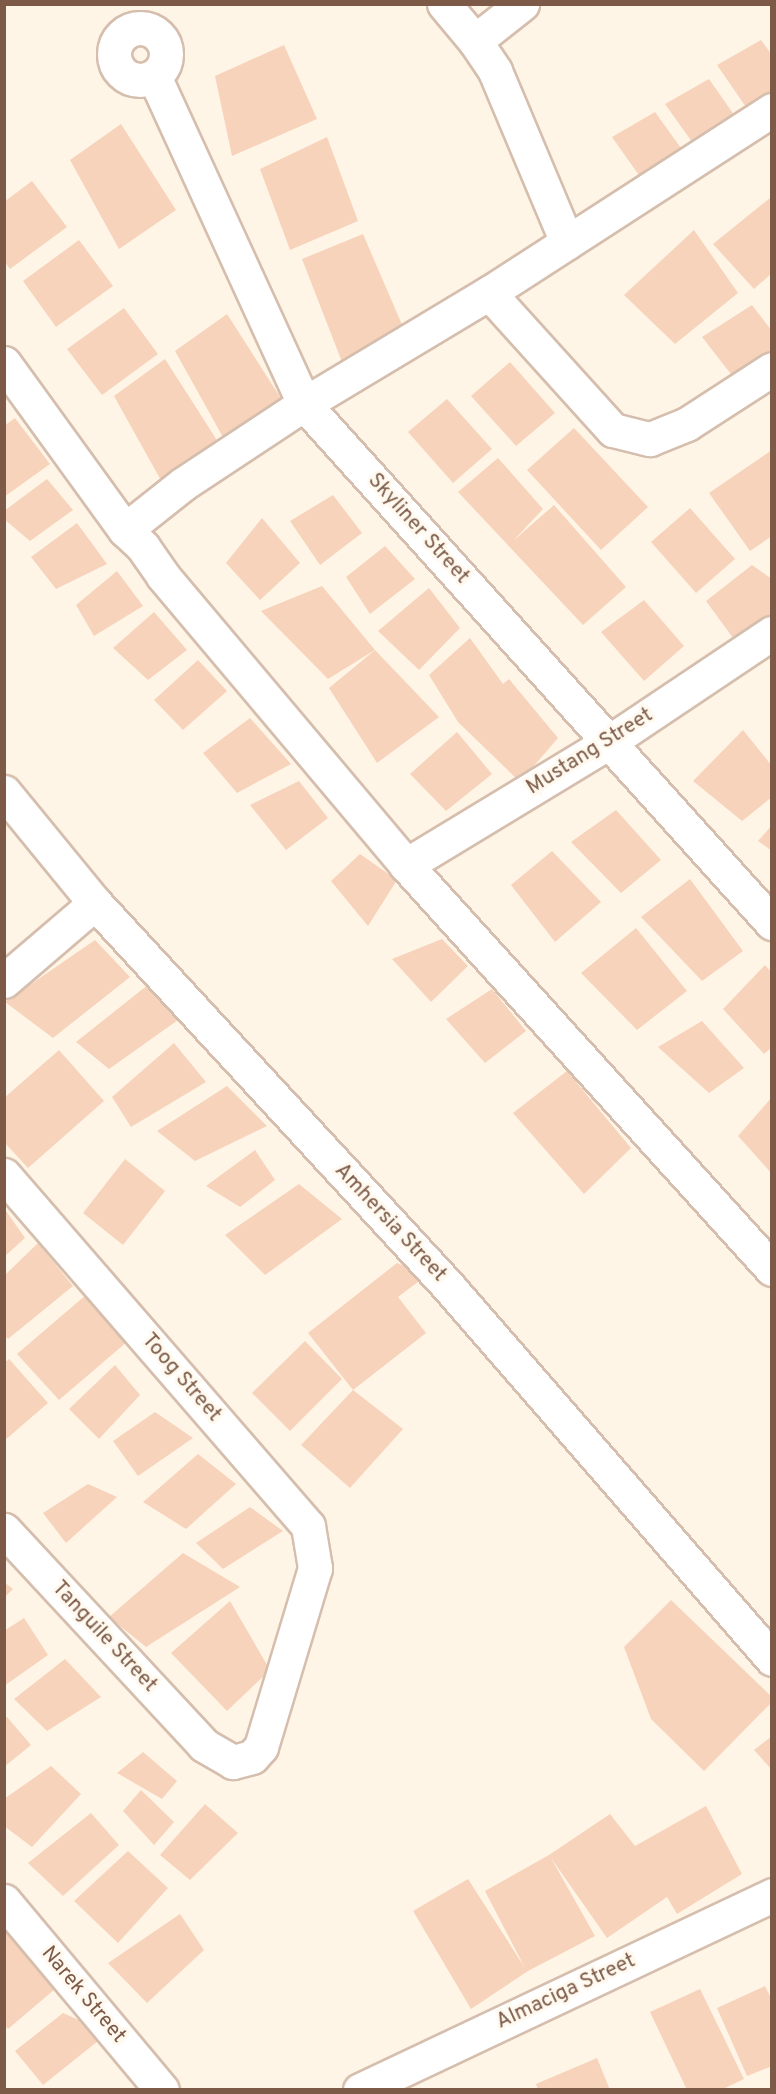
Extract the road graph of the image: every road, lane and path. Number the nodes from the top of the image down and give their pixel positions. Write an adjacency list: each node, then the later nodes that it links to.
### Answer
1 (444, 4): 3 (street)
2 (522, 4): 3 (street)
3 (475, 41): 6 (street)
4 (154, 76): 10 (street, Skyliner Street)
5 (771, 110): 6 (street)
6 (567, 242): 7 (street)
7 (489, 293): 9 (street); 10 (street)
8 (4, 363): 11 (street)
9 (771, 369)
10 (304, 404): 11 (street); 13 (street, Skyliner Street)
11 (124, 530): 15 (street)
12 (771, 633): 13 (street, Mustang Street)
13 (609, 742): 15 (street, Mustang Street); 17 (street, Skyliner Street)
14 (4, 792): 16 (street, Amhersia Street)
15 (406, 865): 20 (street)
16 (95, 903): 18 (street); 22 (street, Amhersia Street)
17 (771, 923)
18 (4, 981)
19 (4, 1175): 23 (street, Toog Street)
20 (771, 1269)
21 (4, 1530): 23 (street, Tanguile Street)
22 (771, 1659)
23 (204, 1745)
24 (771, 1894): 27 (street, Almaciga Street)
25 (4, 1901): 26 (street, Narek Street)
26 (162, 2090)
27 (360, 2090)

